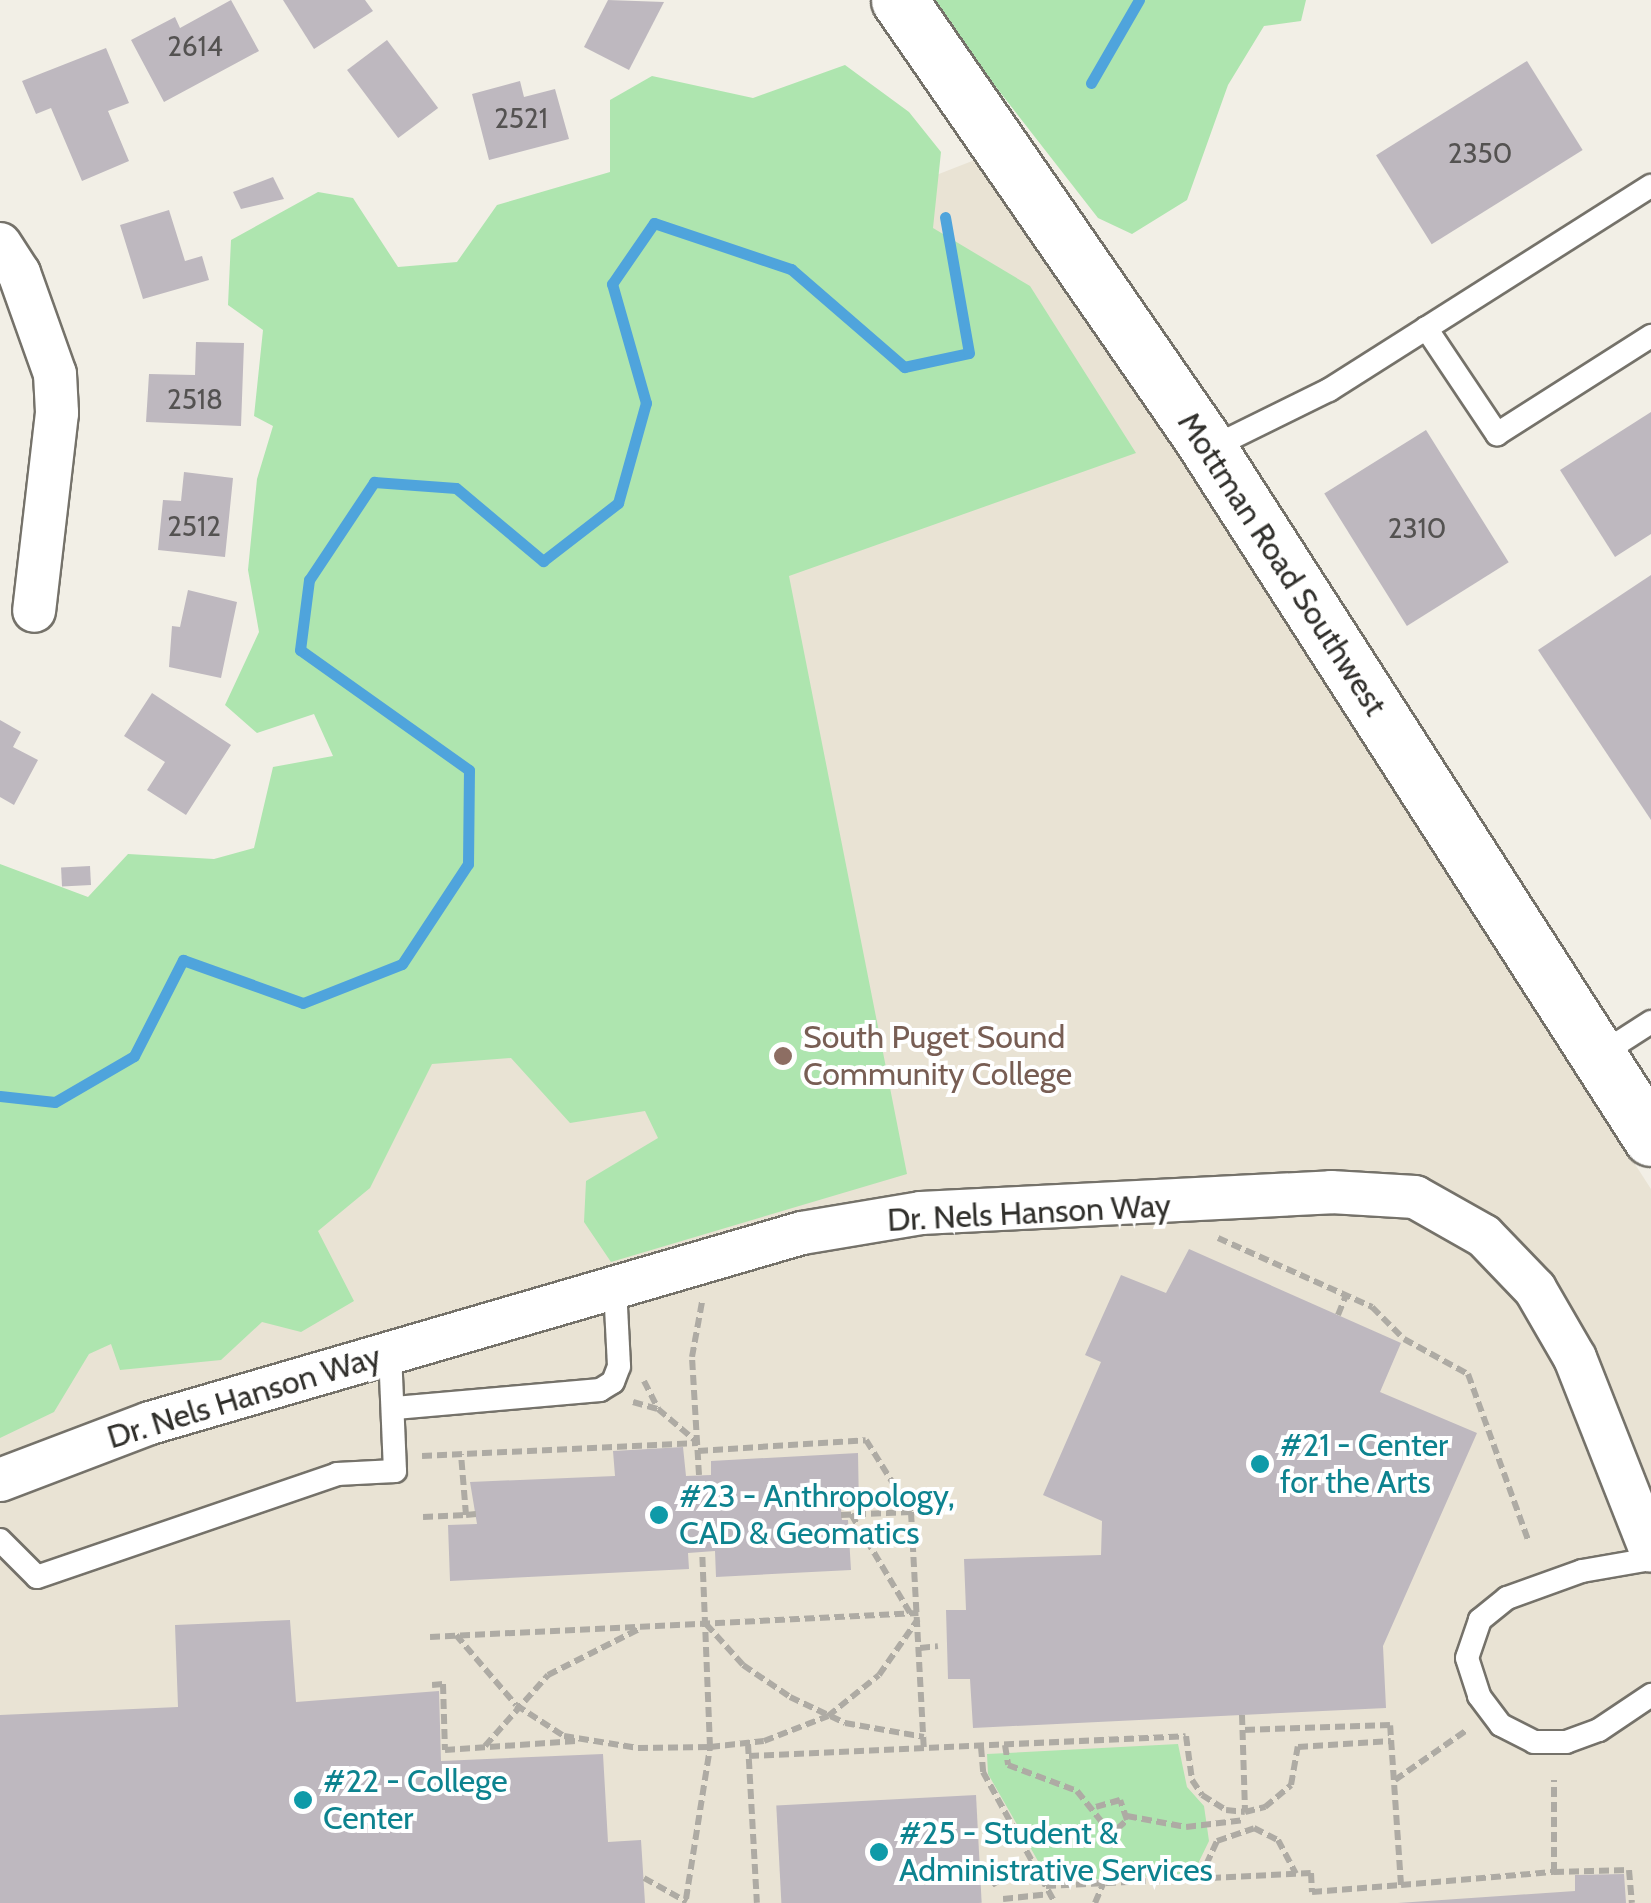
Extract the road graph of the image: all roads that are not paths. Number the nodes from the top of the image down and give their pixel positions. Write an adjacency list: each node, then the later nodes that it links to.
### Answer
1 (899, 0): 6 (street, Mottman Road Southwest)
2 (1651, 186): 4 (lane)
3 (0, 244): 7 (street)
4 (1426, 328): 5 (lane); 6 (lane)
5 (1651, 336)
6 (1210, 450): 9 (street, Mottman Road Southwest)
7 (34, 611)
8 (1651, 1022): 9 (lane)
9 (1598, 1056): 10 (street, Mottman Road Southwest)
10 (1651, 1138)
11 (615, 1286): 12 (street, Dr. Nels Hanson Way); 13 (lane); 16 (street, Dr. Nels Hanson Way)
12 (390, 1353): 13 (lane); 14 (street, Dr. Nels Hanson Way)
13 (395, 1408): 15 (lane)
14 (0, 1480)
15 (0, 1540)
16 (1651, 1551)
17 (1651, 1559): 18 (lane)
18 (1651, 1695)

